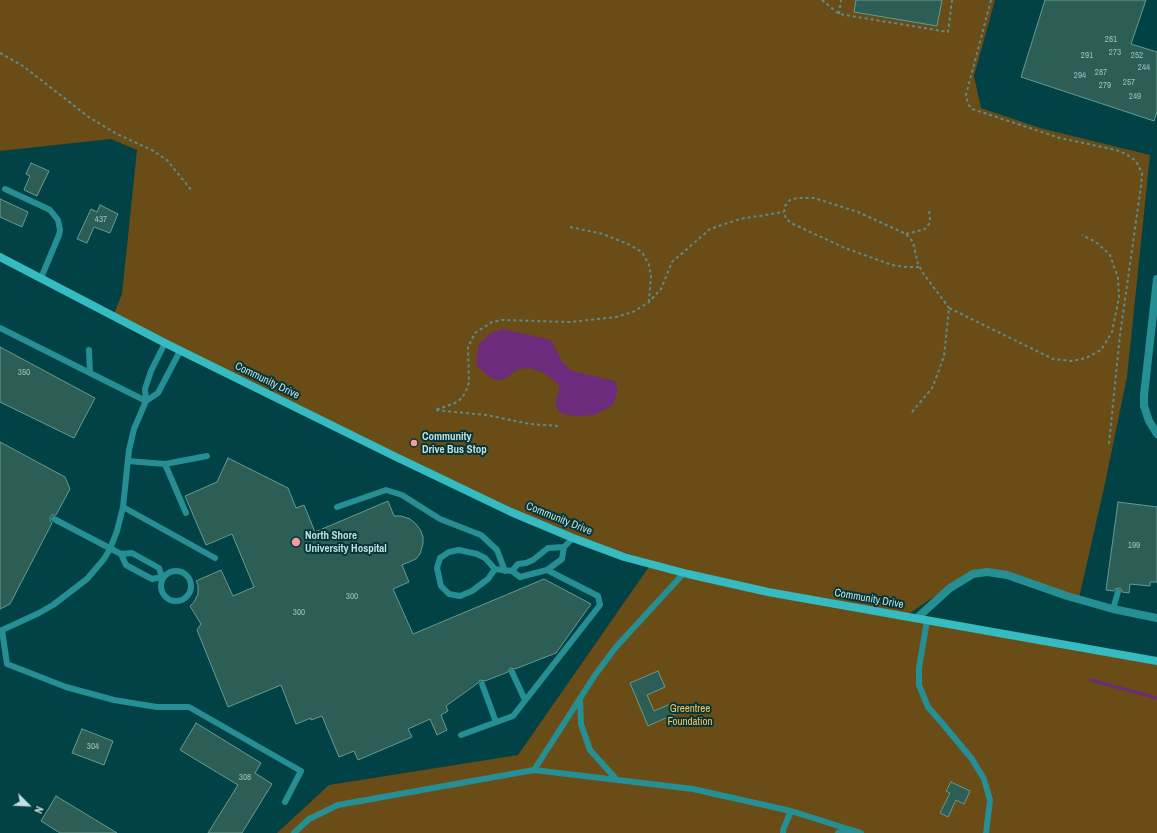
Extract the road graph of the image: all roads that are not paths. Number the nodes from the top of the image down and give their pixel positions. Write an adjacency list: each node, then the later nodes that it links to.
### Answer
1 (5, 189): 3 (lane)
2 (0, 258): 3 (main road, Community Drive)
3 (41, 278): 6 (main road, Community Drive)
4 (1157, 279): 11 (street)
5 (0, 328): 9 (lane)
6 (165, 343): 8 (main road, Community Drive); 10 (lane)
7 (89, 350): 9 (lane)
8 (180, 350): 10 (lane); 19 (main road, Community Drive)
9 (90, 373): 10 (lane)
10 (146, 401): 13 (lane)
11 (1157, 434)
12 (207, 456): 14 (lane)
13 (128, 461): 14 (lane); 15 (lane)
14 (165, 464): 17 (lane)
15 (123, 507): 21 (lane); 23 (lane)
16 (337, 507): 26 (lane)
17 (186, 514)
18 (54, 519): 21 (lane)
19 (573, 538): 20 (lane); 28 (main road, Community Drive)
20 (564, 547): 25 (lane); 27 (lane)
21 (110, 549): 22 (lane); 35 (lane)
22 (121, 554): 29 (lane); 29 (lane)
23 (215, 558)
24 (495, 569): 24 (lane); 26 (lane)
25 (547, 570): 27 (lane); 40 (lane)
26 (505, 571): 27 (lane)
27 (512, 571)
28 (684, 573): 32 (main road, Community Drive); 39 (lane)
29 (162, 577): 29 (lane)
30 (1118, 592): 31 (lane)
31 (1113, 609): 32 (street); 33 (street)
32 (917, 618): 34 (main road, Community Drive)
33 (1157, 618)
34 (927, 620): 36 (main road, Community Drive); 52 (lane)
35 (1, 630): 45 (lane)
36 (1157, 661)
37 (512, 672): 40 (lane)
38 (482, 684): 41 (lane)
39 (580, 698): 43 (lane); 44 (lane)
40 (525, 700): 41 (lane)
41 (496, 722): 42 (lane)
42 (462, 735)
43 (534, 770): 44 (lane); 48 (lane)
44 (617, 780): 46 (lane)
45 (285, 802)
46 (791, 811): 47 (lane); 49 (lane)
47 (851, 830): 50 (lane); 51 (lane)
48 (294, 833)
49 (784, 833)
50 (838, 833)
51 (861, 833)
52 (986, 833)

